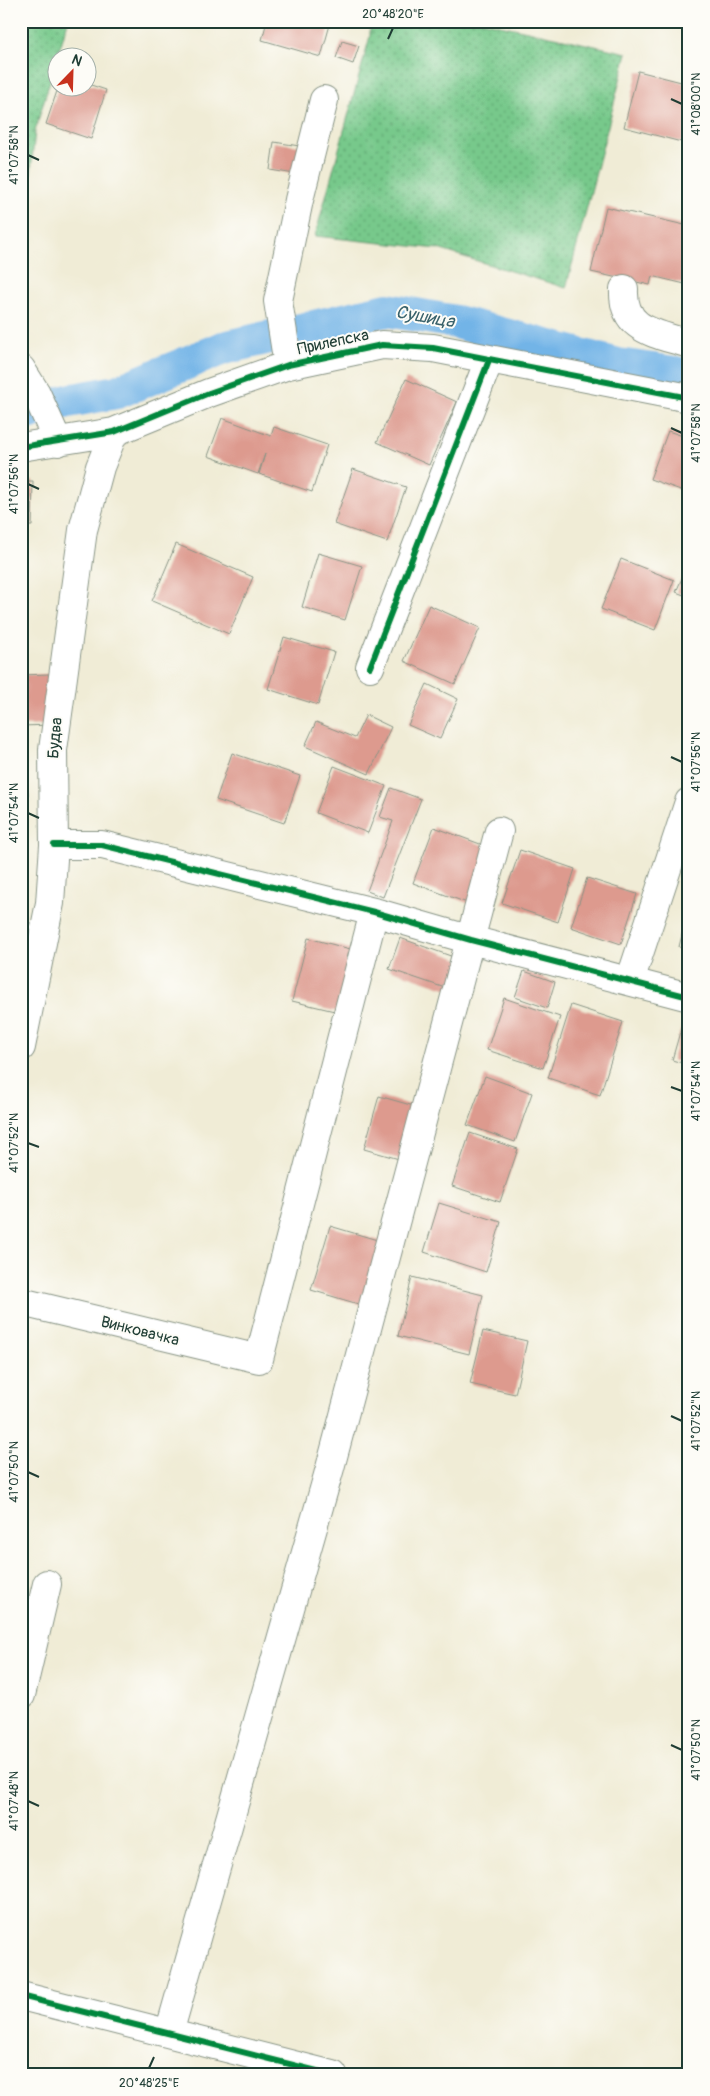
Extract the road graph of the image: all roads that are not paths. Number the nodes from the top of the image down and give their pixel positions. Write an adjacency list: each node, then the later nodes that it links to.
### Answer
1 (324, 100): 4 (street)
2 (624, 289): 3 (street)
3 (689, 344)
4 (285, 346): 5 (street, Прилепска); 9 (street, Прилепска)
5 (489, 360): 7 (street, Прилепска); 11 (street)
6 (21, 369): 8 (street)
7 (689, 398)
8 (53, 432): 9 (street, Прилепска); 10 (street, Прилепска)
9 (114, 432): 14 (street, Будва)
10 (21, 447)
11 (370, 667)
12 (689, 802): 17 (street)
13 (499, 831): 16 (street)
14 (54, 845): 15 (street); 19 (street, Будва)
15 (374, 912): 16 (street); 20 (street, Винковачка)
16 (471, 940): 17 (street); 24 (street)
17 (630, 980): 18 (street)
18 (689, 997)
19 (21, 1046)
20 (21, 1302)
21 (47, 1584): 22 (street)
22 (21, 1695)
23 (21, 1996): 24 (street)
24 (169, 2033): 25 (street)
25 (333, 2075)

